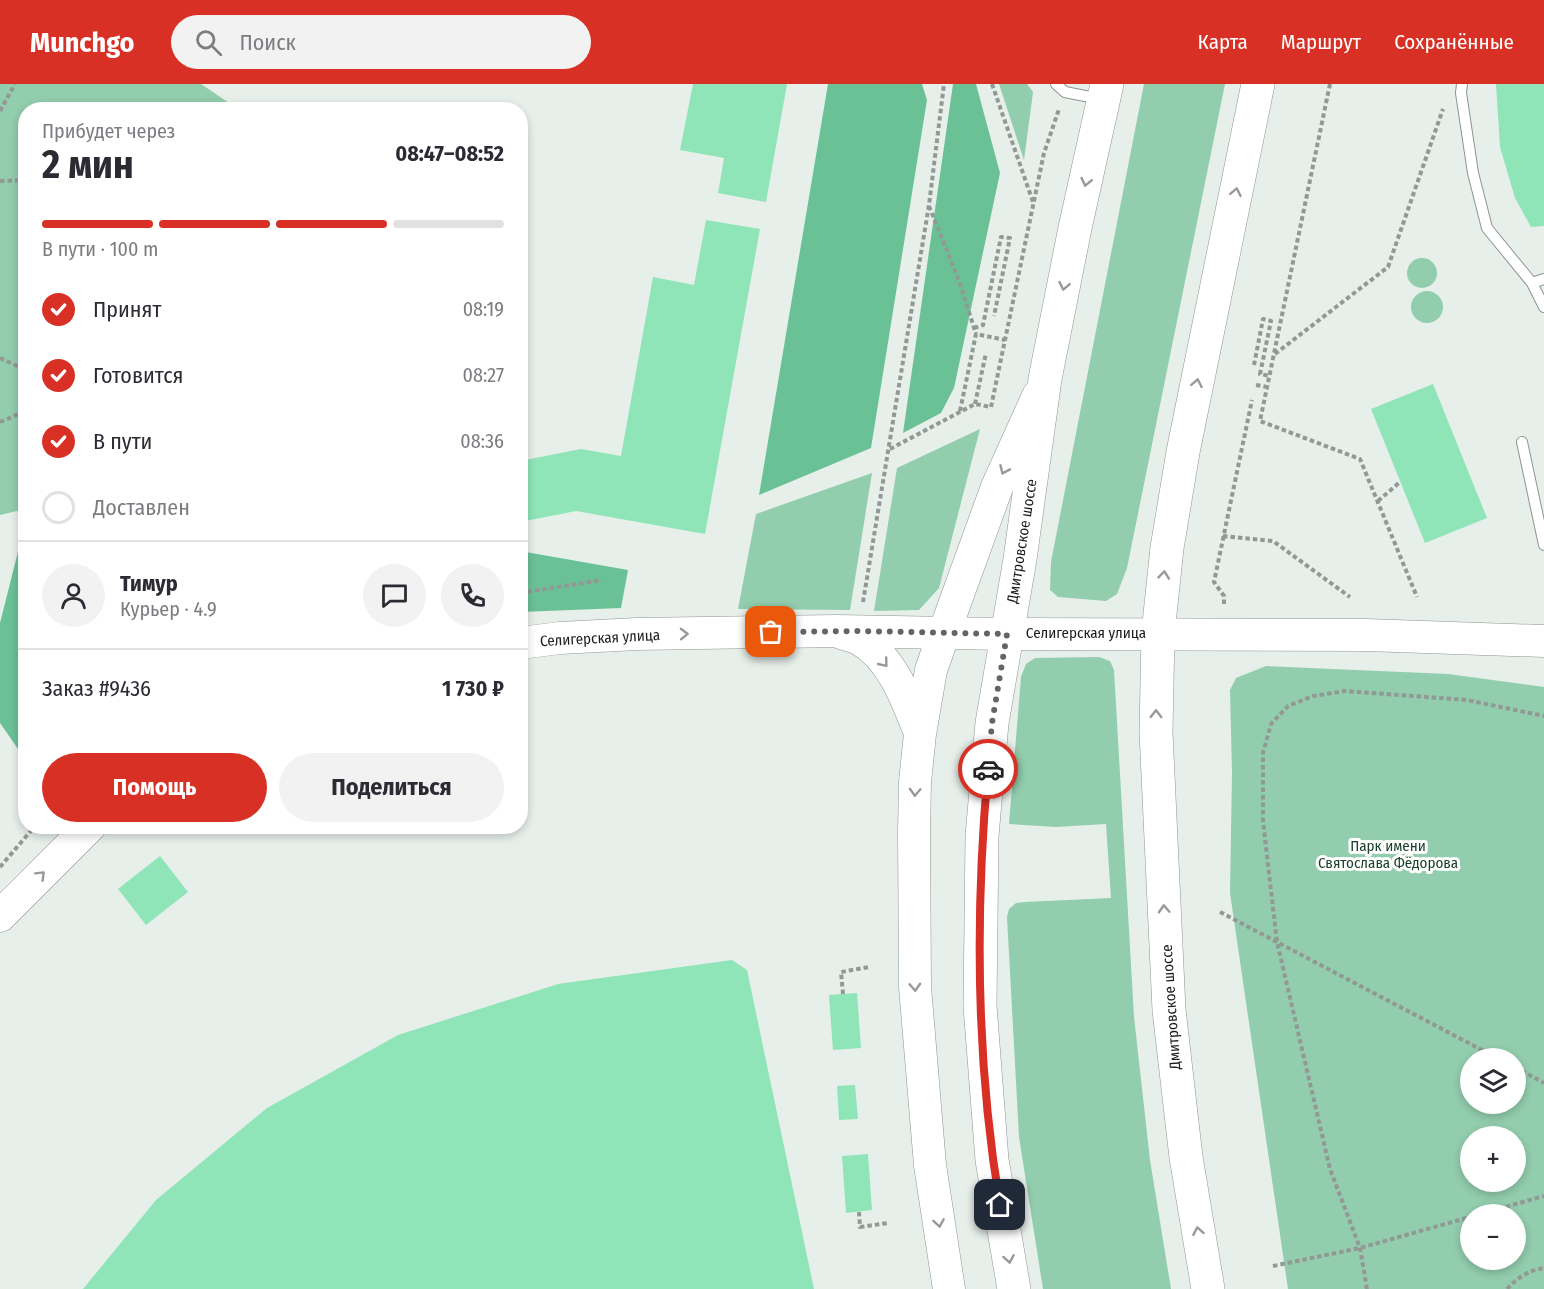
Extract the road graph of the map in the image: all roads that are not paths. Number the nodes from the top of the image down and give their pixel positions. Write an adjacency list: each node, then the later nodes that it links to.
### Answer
1 (1056, 84): 4 (lane)
2 (1258, 84): 13 (main road, Дмитровское шоссе, one-way to 2)
3 (1461, 88): 6 (lane)
4 (1105, 92): 8 (main road, Дмитровское шоссе, one-way to 8)
5 (1544, 279): 6 (lane)
6 (1532, 283): 7 (lane)
7 (1544, 307)
8 (1045, 379): 12 (street, one-way to 12); 14 (main road, Дмитровское шоссе)
9 (1522, 442): 10 (lane)
10 (1544, 545)
11 (837, 631): 12 (street, Селигерская улица); 16 (street, Селигерская улица, one-way to 11); 17 (street, one-way to 17)
12 (944, 633): 14 (street, Селигерская улица); 17 (street)
13 (1158, 633): 14 (street, Селигерская улица); 15 (street, Селигерская улица); 22 (main road, Дмитровское шоссе, one-way to 13)
14 (1007, 634): 21 (main road, Дмитровское шоссе, one-way to 21)
15 (1544, 641)
16 (528, 642)
17 (920, 734): 20 (street, one-way to 20)
18 (82, 834): 19 (street, one-way to 18)
19 (0, 916)
20 (950, 1289)
21 (1014, 1289)
22 (1208, 1289)

